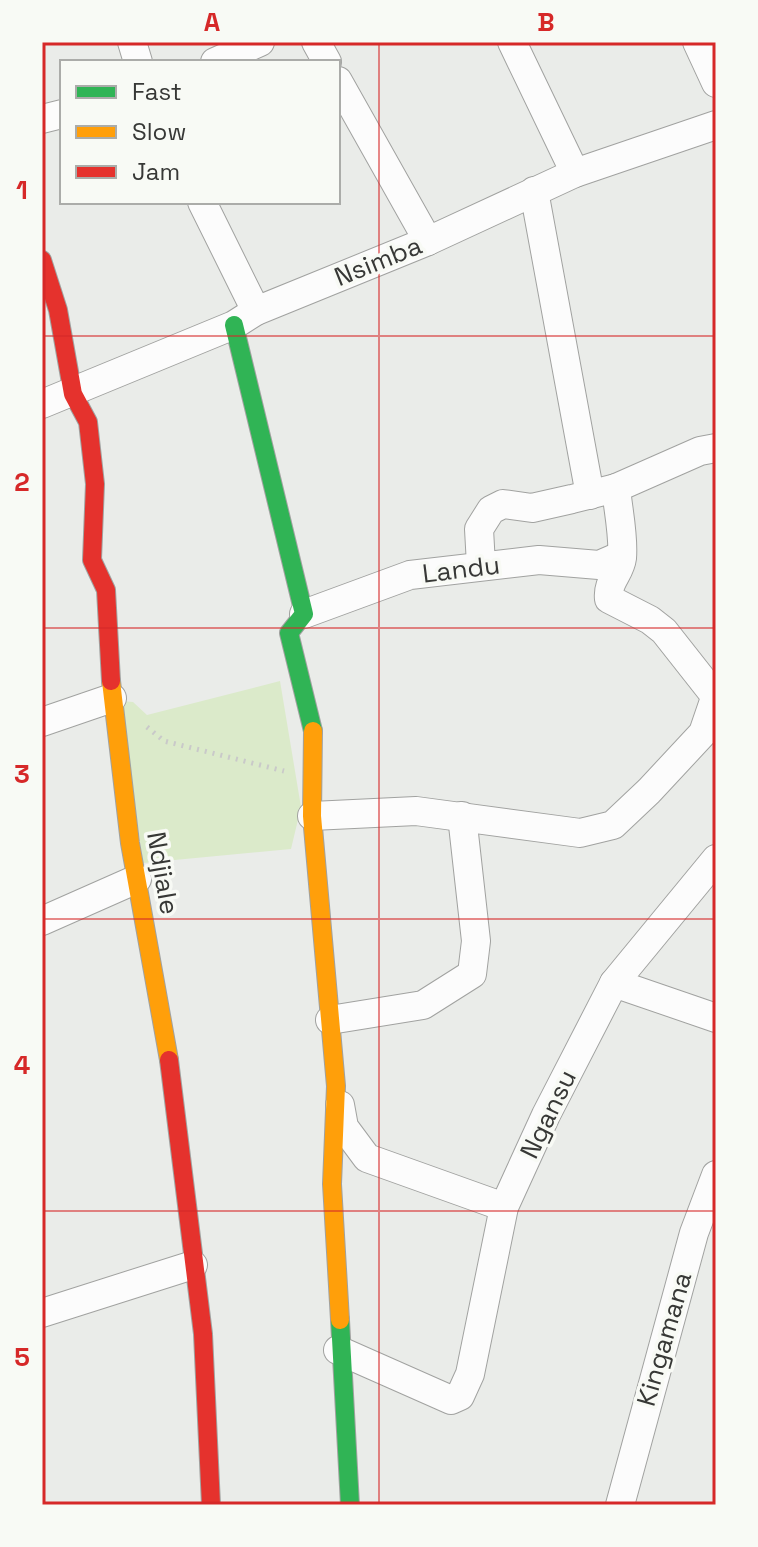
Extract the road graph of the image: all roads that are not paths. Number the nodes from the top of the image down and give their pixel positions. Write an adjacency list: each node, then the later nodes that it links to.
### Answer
1 (260, 42): 5 (street)
2 (316, 42): 6 (street)
3 (512, 42): 10 (street)
4 (697, 42): 7 (street)
5 (220, 60)
6 (326, 60)
7 (716, 83)
8 (340, 85): 13 (street)
9 (716, 125): 10 (street, Nsimba)
10 (575, 173): 11 (street, Nsimba)
11 (534, 191): 13 (street, Nsimba); 19 (street)
12 (203, 204): 15 (street)
13 (428, 241): 15 (street, Nsimba)
14 (42, 260): 16 (street, Ndjiale)
15 (245, 318): 16 (street, Nsimba); 22 (street)
16 (73, 394): 17 (street, Nsimba); 24 (street, Ndjiale)
17 (42, 404)
18 (716, 448): 19 (street)
19 (603, 491): 20 (street); 21 (street)
20 (622, 555): 21 (street, Landu); 23 (street)
21 (481, 565): 22 (street, Landu)
22 (304, 614): 26 (street)
23 (716, 696): 27 (street)
24 (112, 698): 25 (street); 29 (street, Ndjiale)
25 (42, 722)
26 (312, 816): 27 (street); 33 (street)
27 (462, 816): 33 (street)
28 (716, 859): 31 (street, Ngansu)
29 (137, 879): 30 (street); 37 (street, Ndjiale)
30 (42, 921)
31 (614, 983): 32 (street); 36 (street, Ngansu)
32 (716, 1018)
33 (330, 1020): 34 (street)
34 (336, 1086): 36 (street); 39 (street)
35 (716, 1175): 42 (street, Kingamana)
36 (504, 1207): 39 (street, Ngansu)
37 (193, 1265): 38 (street); 40 (street, Ndjiale)
38 (42, 1313)
39 (338, 1350): 41 (street)
40 (211, 1505)
41 (350, 1505)
42 (620, 1505)

